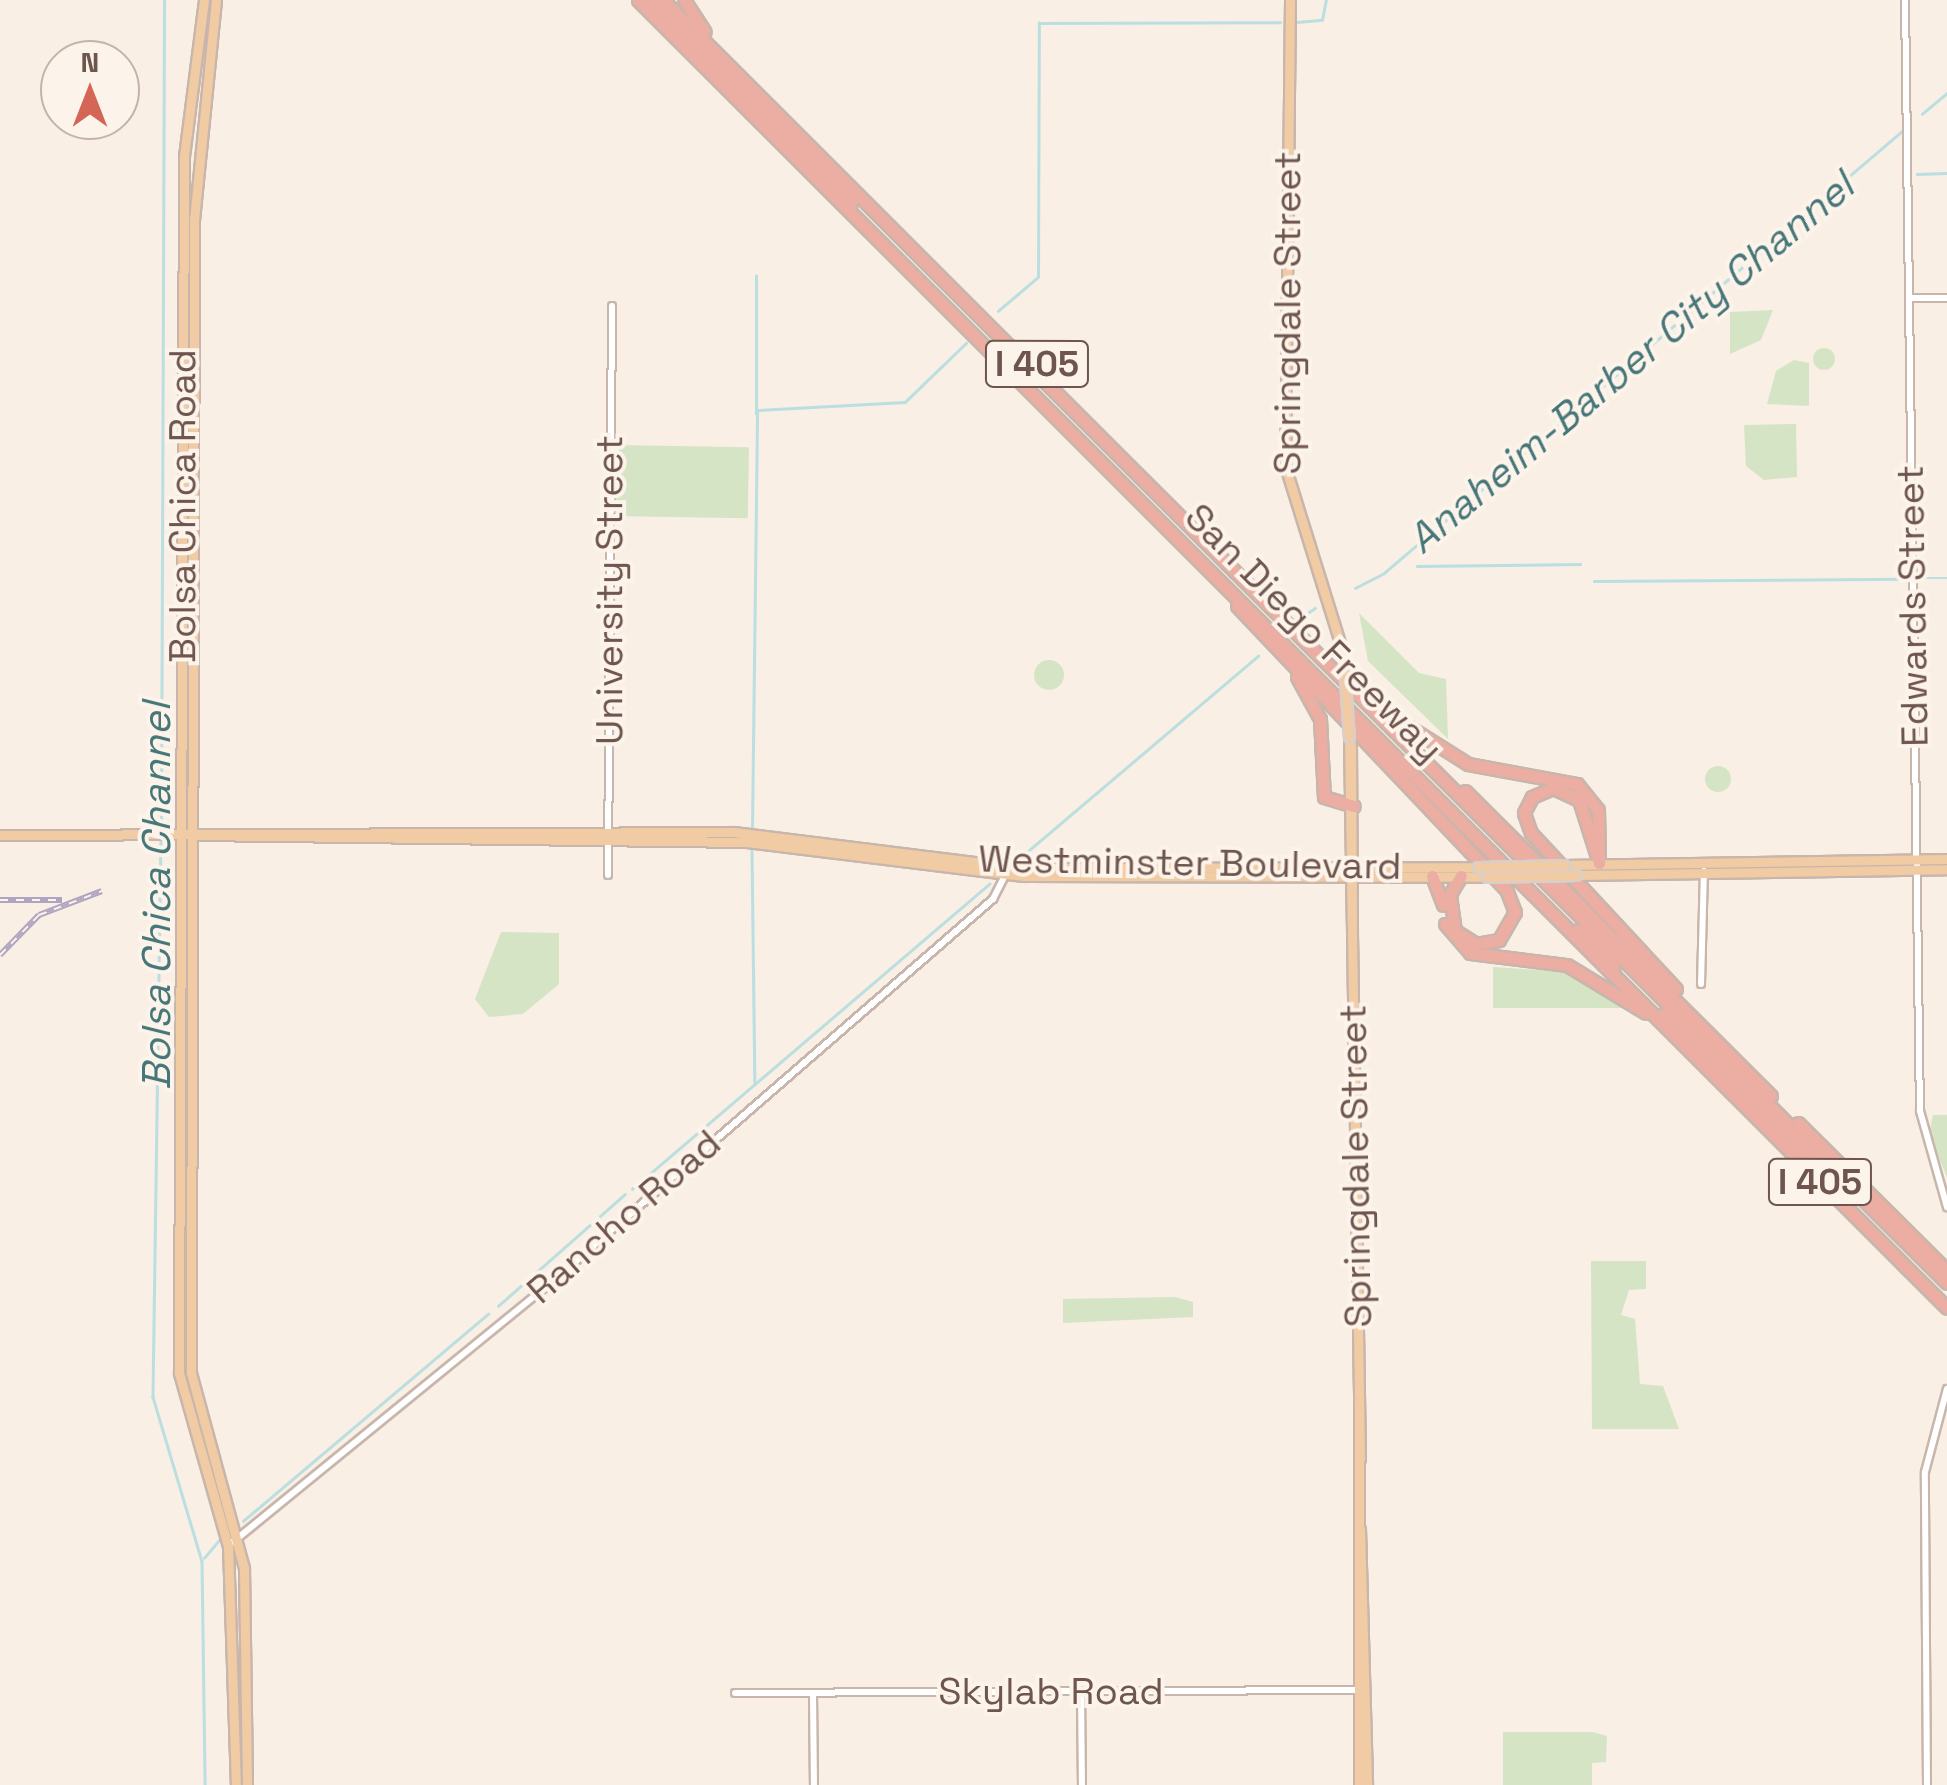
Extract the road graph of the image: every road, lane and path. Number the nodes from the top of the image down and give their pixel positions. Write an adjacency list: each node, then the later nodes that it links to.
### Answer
1 (204, 0): 14 (main road, Bolsa Chica Road)
2 (216, 0): 16 (main road, Bolsa Chica Road)
3 (638, 0): 15 (highway, San Diego Freeway / I 405)
4 (649, 0): 44 (highway)
5 (663, 0): 43 (highway)
6 (674, 0): 10 (highway, San Diego Freeway / I 405)
7 (684, 0): 10 (highway)
8 (1290, 0): 20 (main road, Springdale Street, bridge)
9 (1905, 0): 11 (street, Edwards Street)
10 (705, 32): 19 (highway, San Diego Freeway / I 405)
11 (1909, 298): 12 (street); 26 (street, Edwards Street)
12 (1947, 298)
13 (612, 306): 24 (street, University Street)
14 (184, 536): 16 (main road); 17 (main road, Bolsa Chica Road)
15 (1205, 563): 18 (highway); 36 (highway, San Diego Freeway / I 405)
16 (193, 583): 17 (main road); 22 (main road, Bolsa Chica Road)
17 (182, 624): 23 (main road, Bolsa Chica Road)
18 (1270, 642): 20 (highway); 34 (highway)
19 (1380, 710): 29 (highway); 37 (highway, San Diego Freeway / I 405)
20 (1350, 806): 28 (main road, Springdale Street)
21 (0, 835): 23 (main road, Westminster Boulevard)
22 (196, 835): 23 (main road, Westminster Boulevard); 24 (main road, Westminster Boulevard); 40 (main road, Bolsa Chica Road)
23 (184, 836): 38 (main road, Bolsa Chica Road)
24 (608, 836): 31 (main road, Westminster Boulevard); 32 (street, University Street)
25 (1947, 860): 26 (main road, Westminster Boulevard)
26 (1917, 864): 27 (main road, Westminster Boulevard); 30 (main road, Westminster Boulevard); 39 (street, Edwards Street)
27 (1704, 866): 29 (main road, Westminster Boulevard); 35 (street)
28 (1350, 868): 29 (main road, Westminster Boulevard, bridge); 31 (main road, Westminster Boulevard); 33 (main road, Westminster Boulevard); 49 (main road, Springdale Street)
29 (1600, 869): 34 (main road, Westminster Boulevard, bridge); 37 (highway)
30 (1947, 869)
31 (1007, 870): 47 (street, Rancho Road)
32 (608, 875)
33 (1432, 876): 34 (main road, Westminster Boulevard); 36 (highway)
34 (1461, 876)
35 (1700, 984)
36 (1655, 1016): 45 (highway, San Diego Freeway / I 405)
37 (1744, 1068): 42 (highway, San Diego Freeway / I 405)
38 (181, 1197): 40 (main road); 41 (main road, Bolsa Chica Road)
39 (1947, 1206)
40 (193, 1207): 41 (main road); 47 (main road, Bolsa Chica Road)
41 (181, 1228): 48 (main road, Bolsa Chica Road)
42 (1947, 1272)
43 (1947, 1283)
44 (1947, 1298)
45 (1947, 1308)
46 (1947, 1388): 59 (street)
47 (240, 1541): 48 (street, Rancho Road); 54 (main road, Bolsa Chica Road)
48 (228, 1546): 53 (main road, Bolsa Chica Road)
49 (1361, 1690): 50 (street, Skylab Road); 57 (main road, Springdale Street); 58 (main road, Springdale Street)
50 (1080, 1692): 52 (street, Skylab Road); 56 (street)
51 (735, 1693): 52 (street, Skylab Road)
52 (813, 1693): 55 (street)
53 (236, 1785)
54 (246, 1785)
55 (814, 1785)
56 (1082, 1785)
57 (1358, 1785)
58 (1368, 1785)
59 (1927, 1785)

